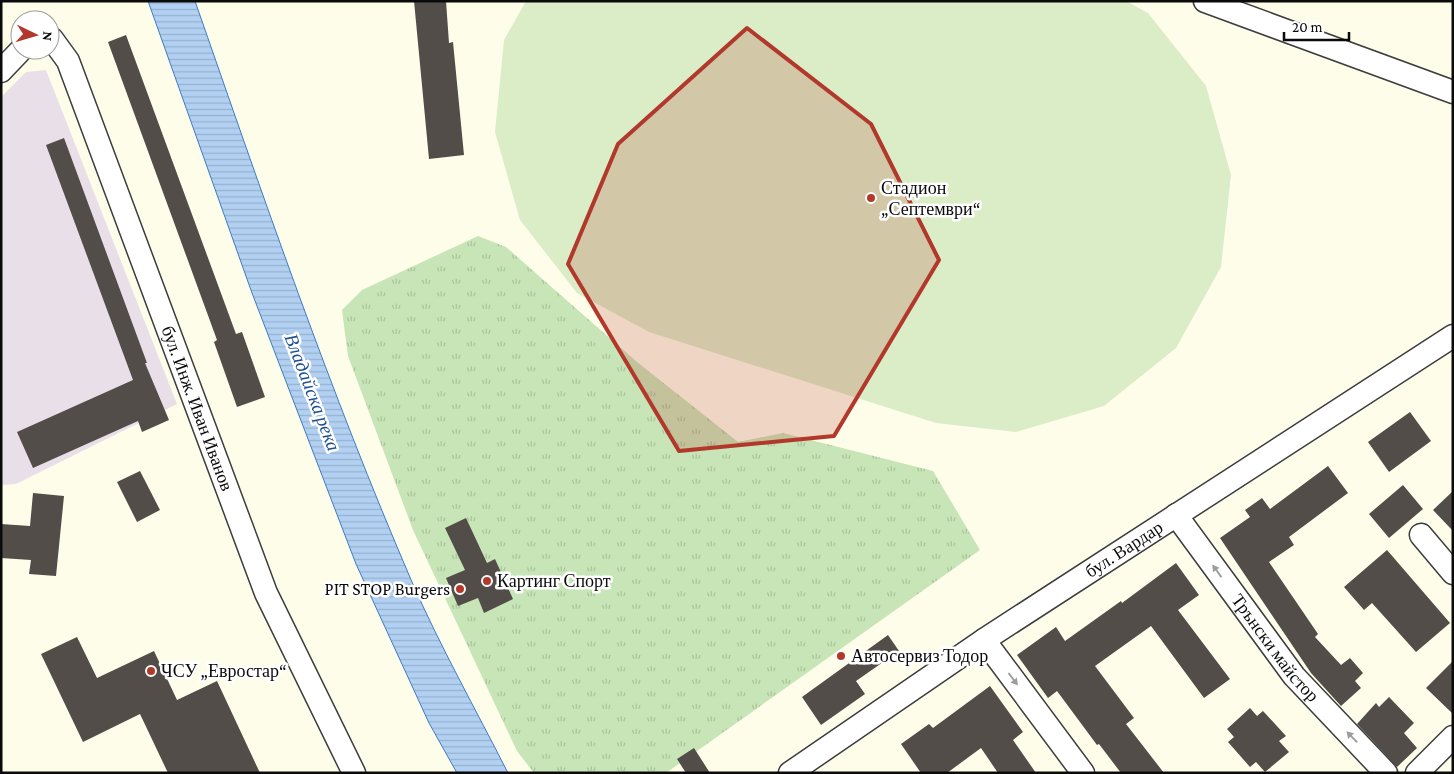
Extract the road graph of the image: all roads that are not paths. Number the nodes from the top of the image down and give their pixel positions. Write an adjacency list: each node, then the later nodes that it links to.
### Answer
1 (1205, 1): 5 (street)
2 (60, 51): 13 (street, бул. Инж. Иван Иванов)
3 (11, 60): 4 (street)
4 (1, 71)
5 (1453, 92)
6 (1453, 336): 7 (street, бул. Вардар)
7 (1176, 515): 10 (street, бул. Вардар); 15 (street, Трънски майстор, one-way to 7)
8 (1421, 535): 9 (street)
9 (1453, 573)
10 (984, 640): 12 (street, бул. Вардар); 14 (street, one-way to 14)
11 (1453, 737): 16 (street)
12 (797, 771)
13 (354, 773)
14 (1083, 773)
15 (1386, 773)
16 (1417, 773)

